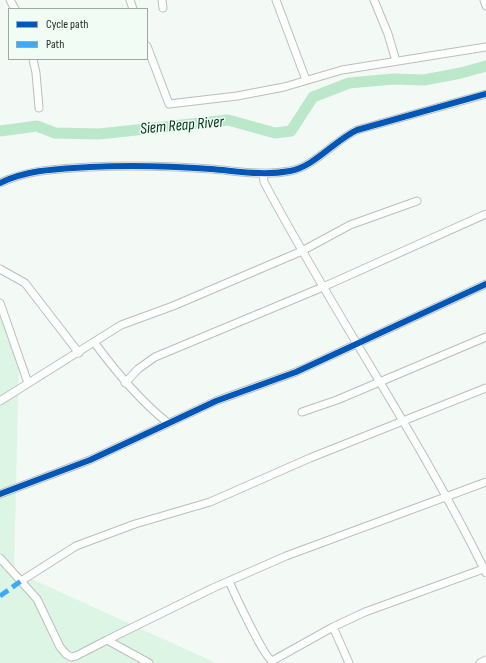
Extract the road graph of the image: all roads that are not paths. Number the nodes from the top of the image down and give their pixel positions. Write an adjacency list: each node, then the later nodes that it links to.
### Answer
1 (162, 0): 6 (street)
2 (276, 0): 11 (street)
3 (374, 0): 10 (street)
4 (484, 0): 5 (street)
5 (486, 6)
6 (163, 8)
7 (486, 47): 10 (street)
8 (148, 49): 11 (street)
9 (33, 60): 13 (street)
10 (396, 61): 11 (street)
11 (306, 80)
12 (486, 94): 14 (street)
13 (39, 108)
14 (263, 173): 15 (street); 18 (street)
15 (0, 182)
16 (417, 201): 18 (street)
17 (486, 214): 21 (street)
18 (302, 251): 21 (street); 24 (street)
19 (0, 269): 26 (street)
20 (486, 284): 25 (street)
21 (323, 287): 25 (street); 29 (street)
22 (0, 303): 28 (street)
23 (486, 337): 27 (street)
24 (94, 342): 26 (street); 29 (street)
25 (358, 344): 27 (street); 34 (street)
26 (79, 353): 28 (street)
27 (379, 382): 32 (street); 33 (street)
28 (28, 383): 31 (street)
29 (125, 383): 34 (street)
30 (486, 388): 33 (street)
31 (0, 401)
32 (302, 412)
33 (401, 421): 37 (street); 40 (street)
34 (168, 423): 36 (street)
35 (486, 482): 37 (street)
36 (0, 494)
37 (446, 497): 39 (street); 41 (street)
38 (0, 558): 40 (street)
39 (485, 570): 42 (street)
40 (22, 581): 43 (street)
41 (229, 581): 42 (street); 43 (street)
42 (333, 628): 46 (street)
43 (107, 640): 45 (street)
44 (486, 660): 47 (street)
45 (149, 663)
46 (350, 663)
47 (480, 663)

